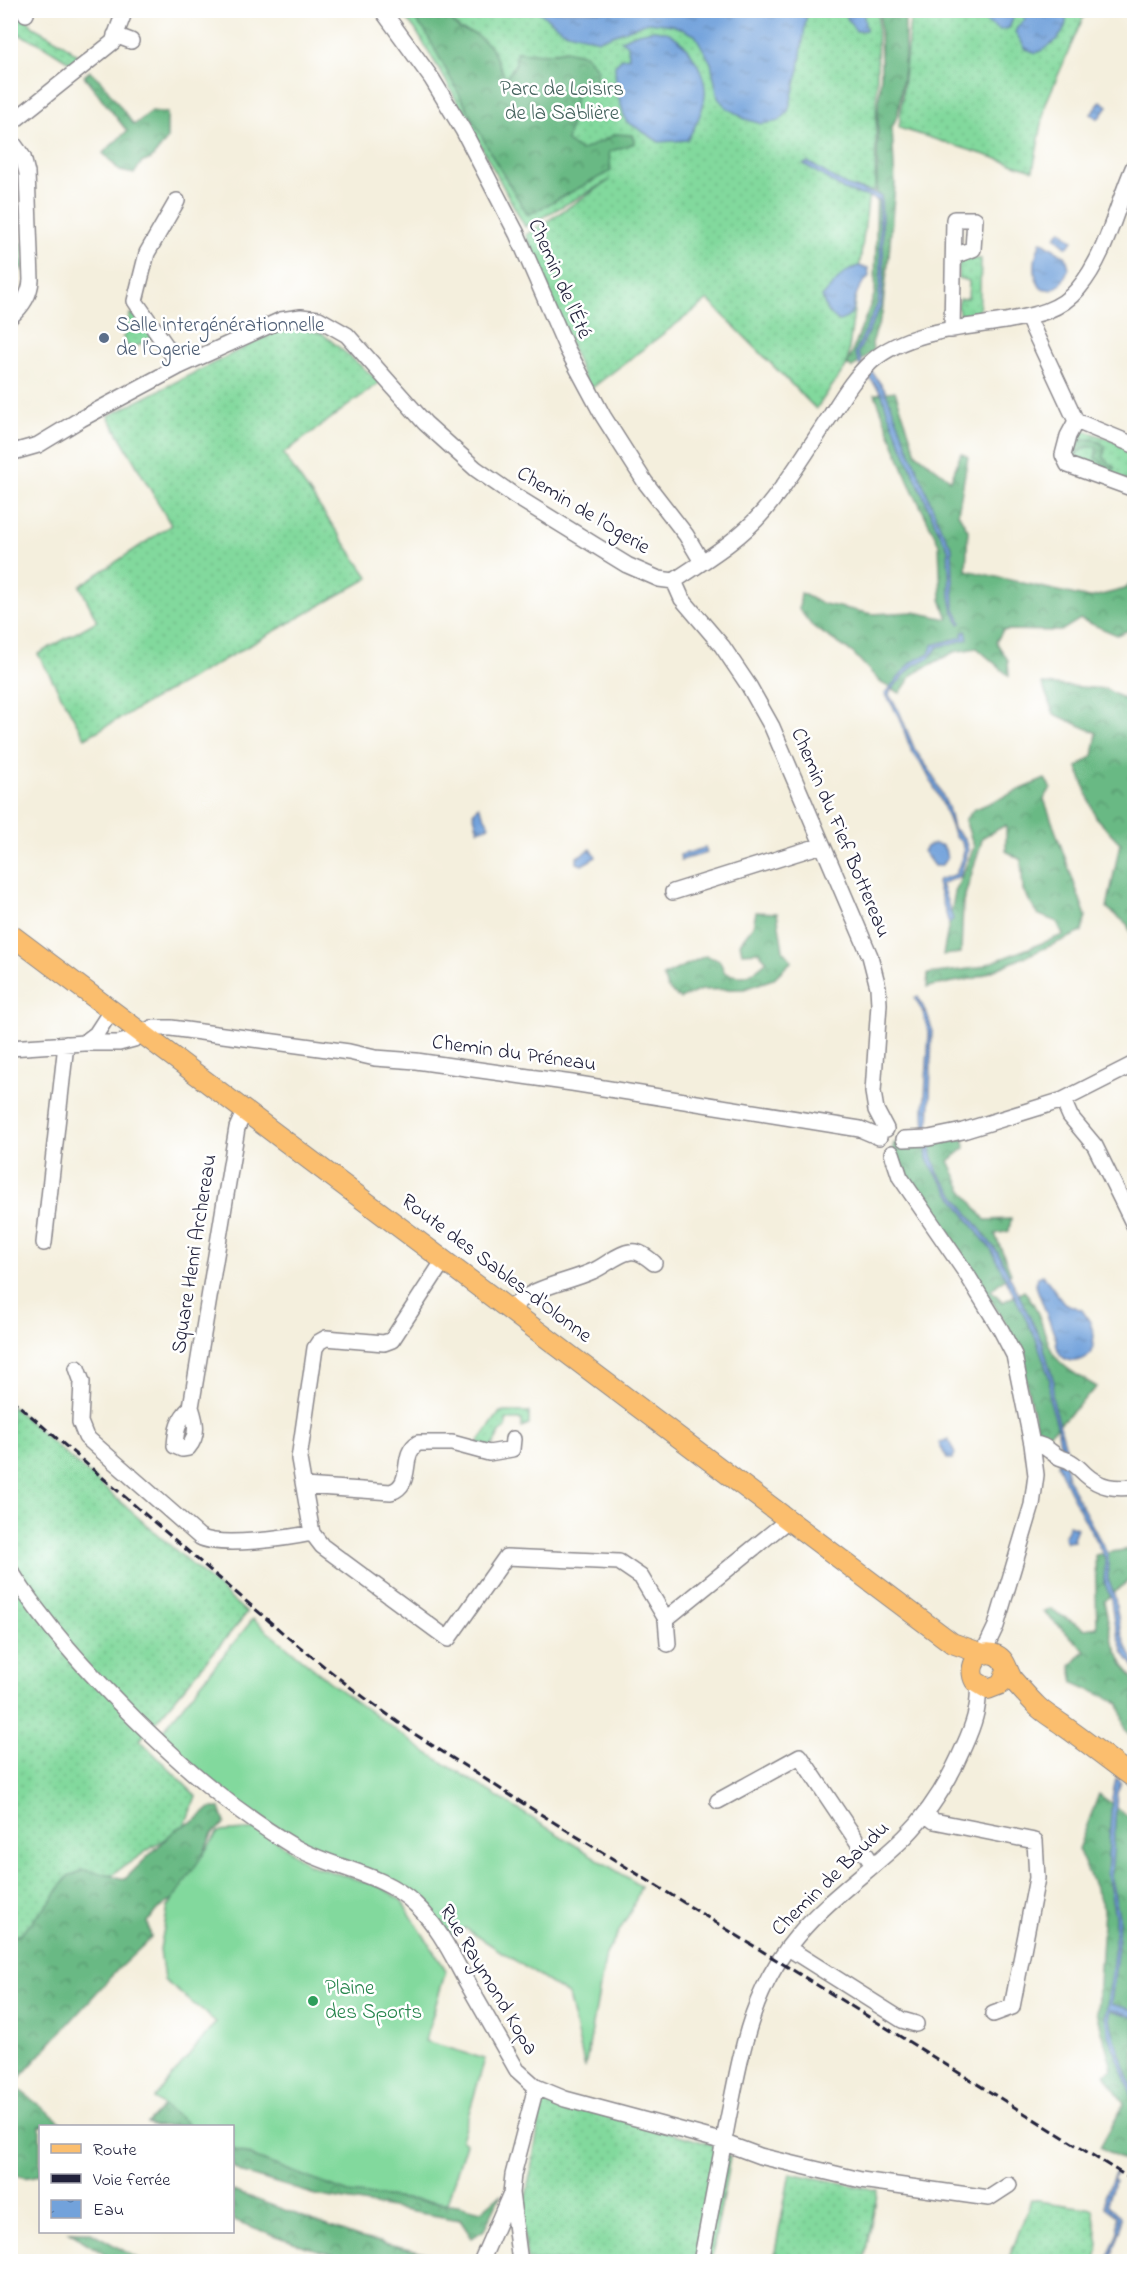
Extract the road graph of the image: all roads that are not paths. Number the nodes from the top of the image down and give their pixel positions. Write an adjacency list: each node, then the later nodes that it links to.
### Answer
1 (125, 10): 3 (street)
2 (382, 10): 18 (street, Chemin de l'Été)
3 (115, 35): 4 (street); 5 (street)
4 (131, 42)
5 (10, 124)
6 (10, 139): 10 (street)
7 (1134, 166): 11 (street)
8 (177, 201): 13 (street)
9 (954, 256): 12 (street)
10 (10, 317)
11 (1028, 318): 12 (street); 14 (street)
12 (952, 330): 18 (street)
13 (180, 366): 16 (street, Chemin de l'Ogerie); 19 (street, Chemin de l'Ogerie)
14 (1076, 421): 15 (street); 17 (street)
15 (1134, 445)
16 (10, 453)
17 (1134, 489)
18 (702, 562): 19 (street)
19 (674, 581): 20 (street, Chemin du Fief Bottereau)
20 (822, 844): 21 (street); 31 (street, Chemin du Fief Bottereau)
21 (673, 892)
22 (10, 934): 23 (main road, Route des Sables-d'Olonne)
23 (111, 1011): 24 (main road, Route des Sables-d'Olonne); 25 (street)
24 (141, 1033): 25 (street, Chemin du Préneau); 30 (main road, Route des Sables-d'Olonne); 31 (street, Chemin du Préneau)
25 (84, 1043): 26 (street, Chemin du Préneau)
26 (66, 1044): 27 (street, Chemin du Préneau); 35 (street)
27 (10, 1048)
28 (1134, 1064): 29 (street)
29 (1063, 1100): 32 (street); 34 (street)
30 (245, 1110): 36 (main road, Route des Sables-d'Olonne); 40 (street, Square Henri Archereau)
31 (882, 1133): 32 (street); 33 (street)
32 (904, 1139): 33 (street)
33 (892, 1153): 42 (street)
34 (1134, 1225)
35 (44, 1243)
36 (444, 1260): 38 (main road, Route des Sables-d'Olonne); 43 (street)
37 (654, 1263): 38 (street)
38 (510, 1310): 45 (main road, Route des Sables-d'Olonne)
39 (77, 1368): 46 (street)
40 (191, 1407)
41 (513, 1439): 43 (street)
42 (1032, 1444): 44 (street); 50 (street)
43 (304, 1486): 46 (street)
44 (1134, 1487)
45 (788, 1520): 48 (street); 50 (main road, Route des Sables-d'Olonne)
46 (312, 1533): 48 (street)
47 (10, 1570): 58 (street, Rue Raymond Kopa)
48 (666, 1619): 49 (street)
49 (668, 1644)
50 (989, 1670): 51 (main road, Route des Sables-d'Olonne); 53 (street, Chemin de Baudu)
51 (1134, 1778)
52 (718, 1801): 54 (street)
53 (925, 1814): 54 (street, Chemin de Baudu); 56 (street)
54 (873, 1865): 55 (street, Chemin de Baudu)
55 (788, 1948): 57 (street); 59 (street, Chemin de Baudu)
56 (993, 2014)
57 (916, 2024)
58 (537, 2087): 59 (street, Rue Raymond Kopa); 61 (street)
59 (723, 2142): 60 (street, Rue Raymond Kopa); 64 (street, Chemin de Baudu)
60 (1009, 2186)
61 (511, 2193): 62 (street); 63 (street)
62 (481, 2262)
63 (520, 2262)
64 (701, 2262)

